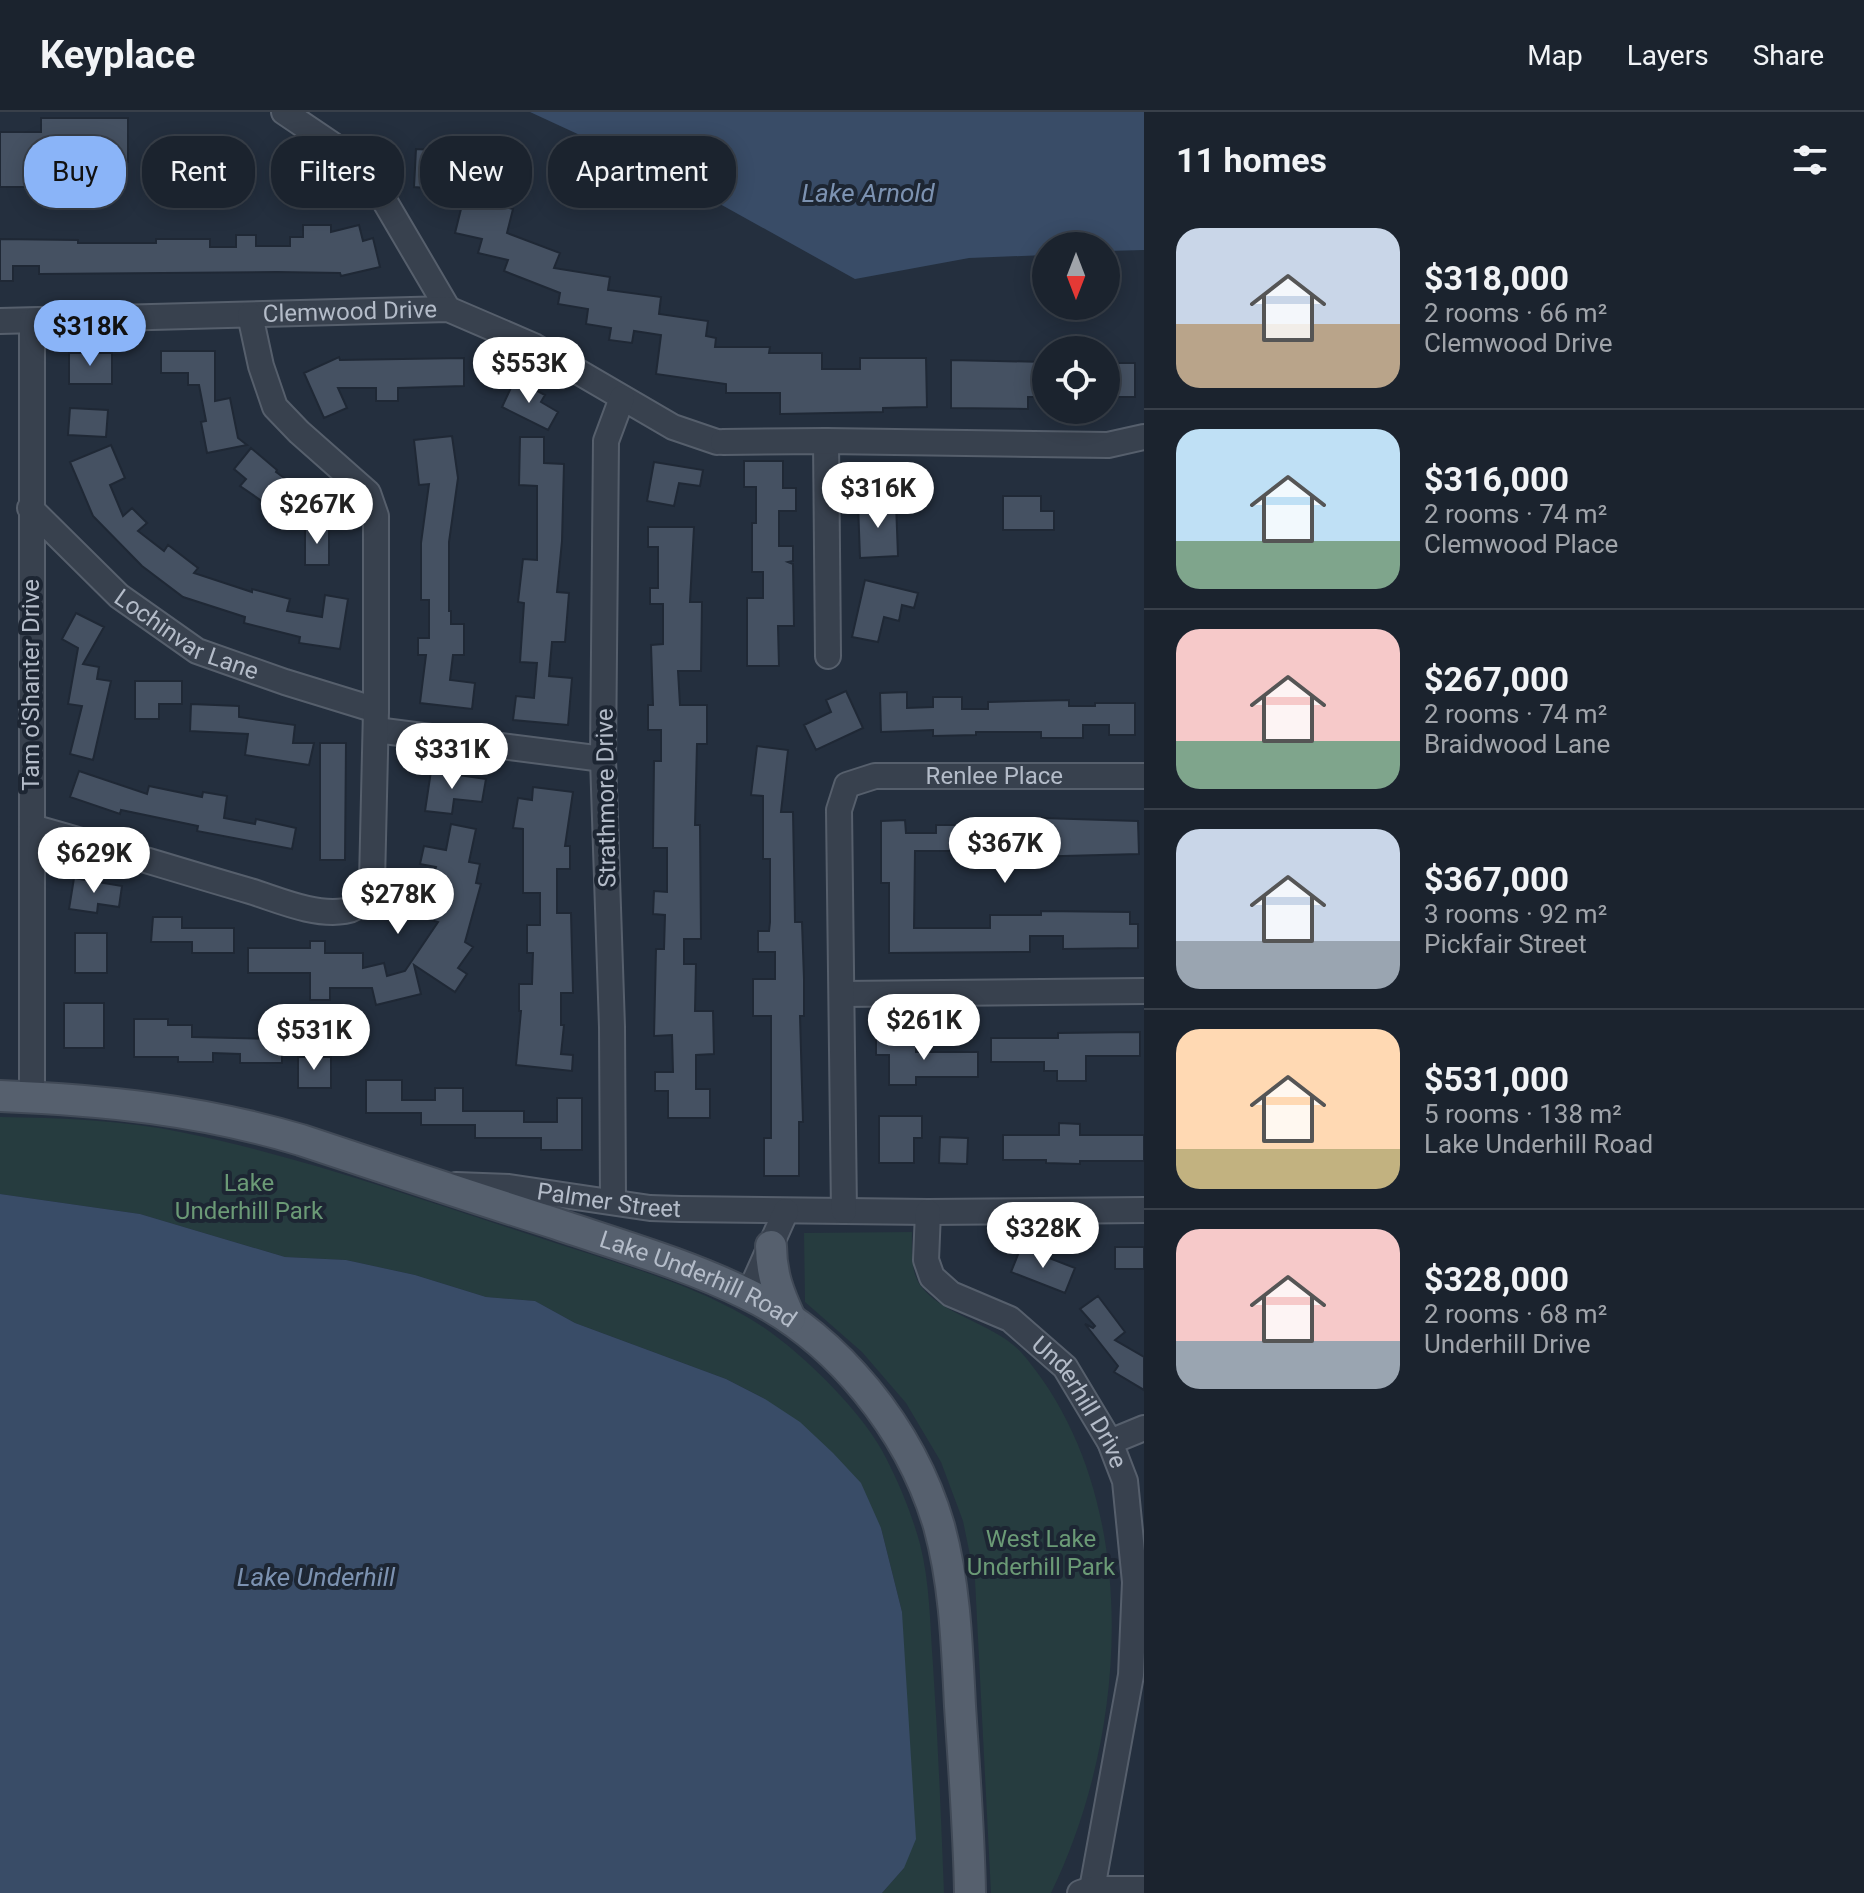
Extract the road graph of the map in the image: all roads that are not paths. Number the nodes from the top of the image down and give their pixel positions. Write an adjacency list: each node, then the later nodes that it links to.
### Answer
1 (284, 112): 2 (street)
2 (448, 309): 3 (street, Clemwood Drive); 6 (street, Clemwood Drive)
3 (250, 315): 5 (street, Clemwood Drive); 11 (street)
4 (0, 321): 5 (street, Clemwood Drive)
5 (32, 321): 9 (street, Tam o'Shanter Drive)
6 (622, 398): 8 (street, Clemwood Drive); 12 (street, Strathmore Drive)
7 (1144, 437): 8 (street, Clemwood Drive)
8 (826, 441): 10 (street)
9 (30, 508): 11 (street, Lochinvar Lane); 14 (street, Tam o'Shanter Drive)
10 (828, 656)
11 (376, 720): 12 (street, Lochinvar Lane); 14 (street)
12 (603, 759): 20 (street, Strathmore Drive)
13 (1144, 776): 16 (street, Renlee Place)
14 (32, 827): 18 (street, Tam o'Shanter Drive)
15 (1144, 991): 16 (street)
16 (842, 994): 23 (street)
17 (0, 1096): 18 (main road, Lake Underhill Road)
18 (32, 1097): 19 (main road, Lake Underhill Road)
19 (433, 1183): 20 (street, Palmer Street); 26 (main road, Lake Underhill Road)
20 (613, 1201): 22 (street, Palmer Street)
21 (1144, 1210): 24 (street, Palmer Street)
22 (786, 1211): 23 (street, Palmer Street); 25 (street)
23 (844, 1211): 24 (street, Palmer Street)
24 (928, 1212): 29 (street, Underhill Drive)
25 (771, 1246): 26 (street); 27 (main road)
26 (749, 1294): 27 (main road, Lake Underhill Road)
27 (790, 1318): 34 (main road, Lake Underhill Road)
28 (1144, 1428): 29 (street)
29 (1110, 1442): 30 (street, Underhill Drive)
30 (1134, 1477): 31 (street, Underhill Drive)
31 (1138, 1675): 33 (street, Underhill Drive)
32 (1144, 1889): 33 (street)
33 (1086, 1891)
34 (970, 1892)

